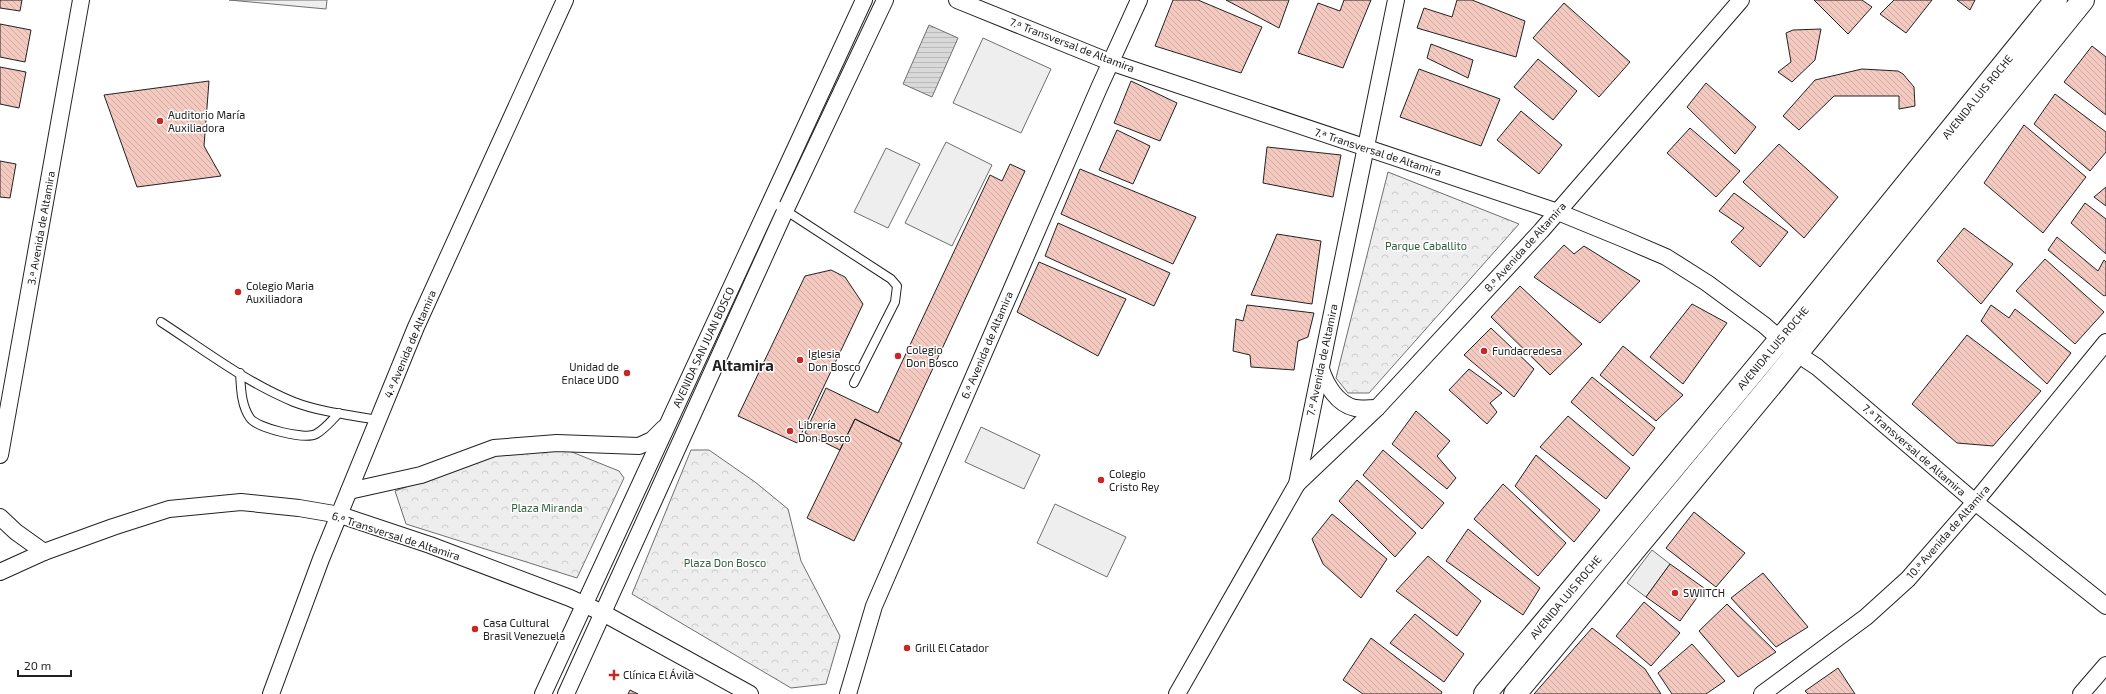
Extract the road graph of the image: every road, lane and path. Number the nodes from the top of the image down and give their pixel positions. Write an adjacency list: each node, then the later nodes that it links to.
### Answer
1 (81, 0): 28 (street, 3.ª Avenida de Altamira)
2 (565, 0): 26 (street, 4.ª Avenida de Altamira)
3 (864, 0): 14 (street, AVENIDA SAN JUAN BOSCO)
4 (886, 0): 15 (street, AVENIDA SAN JUAN BOSCO)
5 (957, 0): 12 (street, 7.ª Transversal de Altamira)
6 (1139, 0): 12 (street, 6.ª Avenida de Altamira)
7 (1396, 0): 13 (street, 7.ª Avenida de Altamira)
8 (1741, 0): 16 (street, 8.ª Avenida de Altamira)
9 (2056, 0): 11 (main road, AVENIDA LUIS ROCHE)
10 (2083, 0): 20 (main road, AVENIDA LUIS ROCHE)
11 (2040, 10): 18 (main road, AVENIDA LUIS ROCHE)
12 (1110, 62): 13 (street, 7.ª Transversal de Altamira); 44 (street, 6.ª Avenida de Altamira)
13 (1366, 148): 16 (street, 7.ª Transversal de Altamira); 21 (street, 7.ª Avenida de Altamira)
14 (771, 201): 15 (lane); 27 (street, AVENIDA SAN JUAN BOSCO)
15 (786, 209): 23 (lane); 38 (street, AVENIDA SAN JUAN BOSCO)
16 (1558, 212): 18 (street, 7.ª Transversal de Altamira); 24 (street, 8.ª Avenida de Altamira)
17 (161, 322): 22 (lane)
18 (1780, 338): 20 (street, 7.ª Transversal de Altamira); 46 (main road, AVENIDA LUIS ROCHE)
19 (2106, 342): 31 (street, 10.ª Avenida de Altamira)
20 (1796, 353): 31 (street, 7.ª Transversal de Altamira); 47 (main road, AVENIDA LUIS ROCHE)
21 (1321, 369): 24 (street); 29 (street, 7.ª Avenida de Altamira)
22 (240, 373): 25 (lane); 25 (lane)
23 (854, 383)
24 (1377, 408): 29 (street, 8.ª Avenida de Altamira)
25 (339, 413): 26 (lane)
26 (378, 420): 30 (street, 4.ª Avenida de Altamira)
27 (669, 422): 30 (street); 36 (street, AVENIDA SAN JUAN BOSCO)
28 (0, 455)
29 (1297, 484): 45 (street, 7.ª Avenida de Altamira)
30 (349, 491): 32 (street, 4.ª Avenida de Altamira)
31 (1975, 502): 37 (street, 7.ª Transversal de Altamira); 48 (street, 10.ª Avenida de Altamira)
32 (340, 515): 34 (street, 6.ª Transversal de Altamira); 36 (street, 6.ª Transversal de Altamira); 40 (street, 4.ª Avenida de Altamira)
33 (0, 516): 34 (street)
34 (44, 552): 35 (street, 6.ª Transversal de Altamira)
35 (0, 572)
36 (584, 604): 38 (street, 6.ª Transversal de Altamira); 41 (street, AVENIDA SAN JUAN BOSCO)
37 (2106, 606)
38 (603, 613): 42 (street, AVENIDA SAN JUAN BOSCO); 43 (street, 6.ª Transversal de Altamira)
39 (2106, 665): 49 (street)
40 (271, 694)
41 (543, 694)
42 (566, 694)
43 (750, 694)
44 (848, 694)
45 (1177, 694)
46 (1485, 694)
47 (1515, 694)
48 (1762, 694)
49 (2082, 694)

